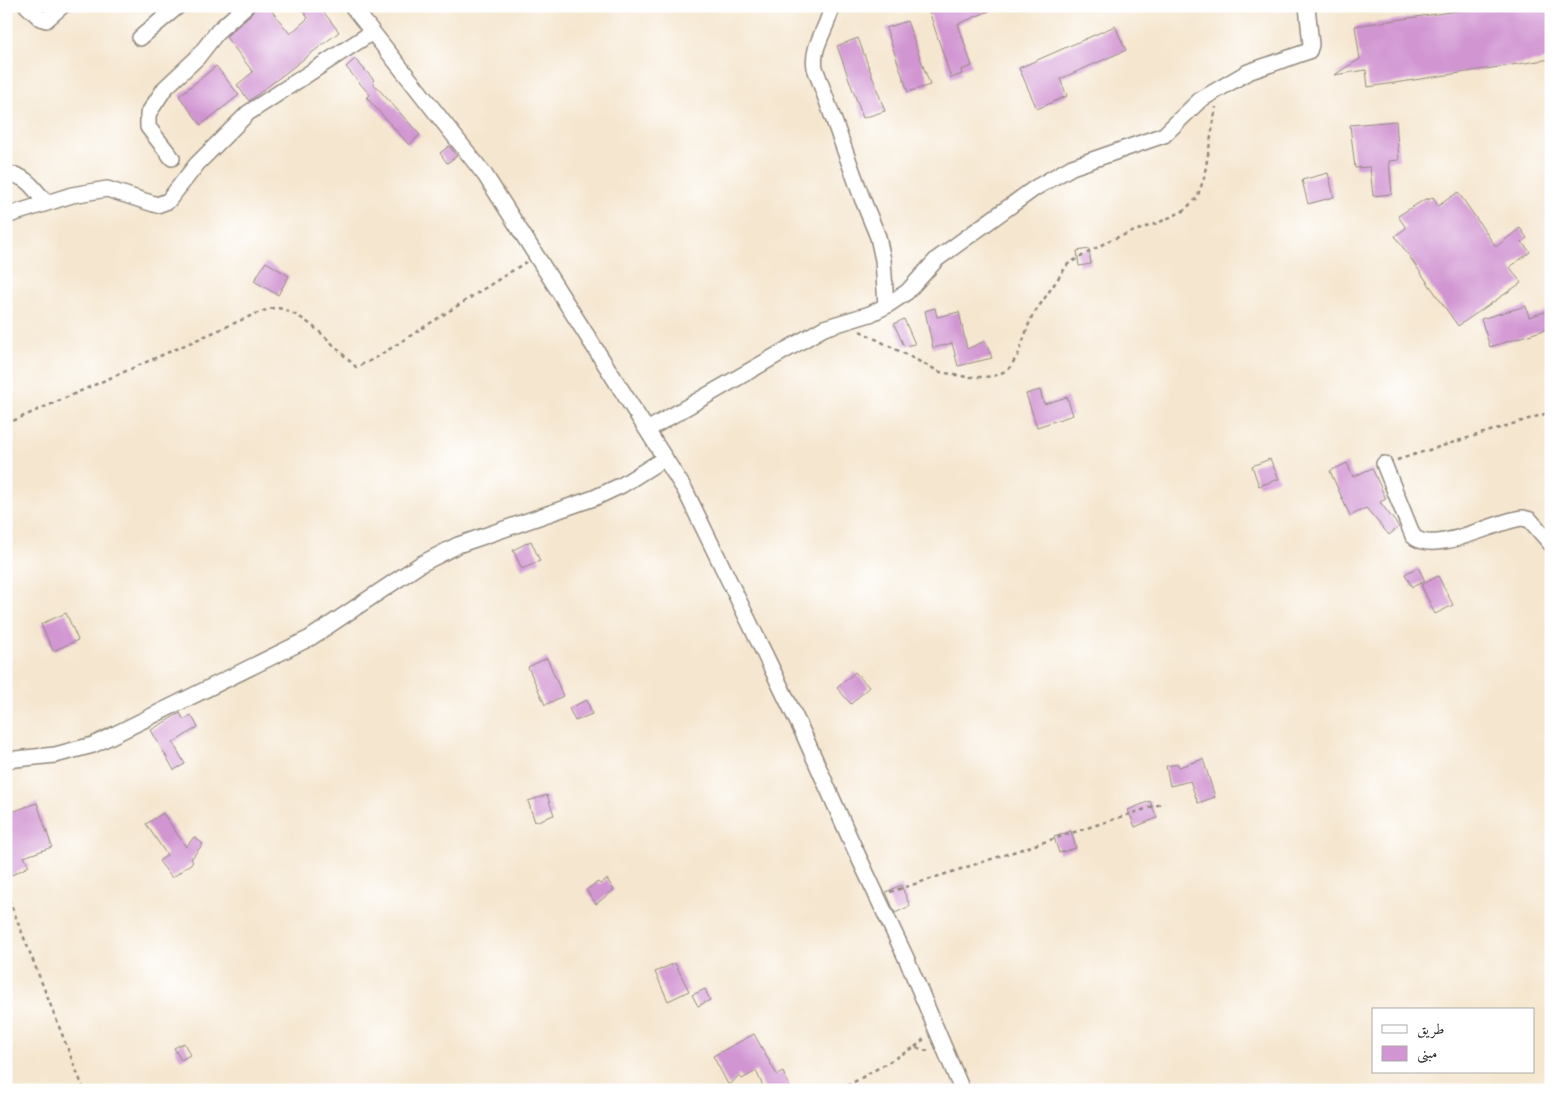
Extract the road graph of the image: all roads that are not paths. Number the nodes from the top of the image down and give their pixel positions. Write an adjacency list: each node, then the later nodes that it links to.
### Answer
1 (27, 6): 2 (street)
2 (62, 6)
3 (178, 6): 9 (street)
4 (246, 6): 10 (street)
5 (352, 6): 8 (street)
6 (832, 6): 14 (street)
7 (1307, 6): 14 (street)
8 (371, 33): 12 (street); 15 (street)
9 (140, 38)
10 (172, 158)
11 (6, 174): 12 (street)
12 (46, 203): 13 (street)
13 (6, 216)
14 (886, 306): 15 (street)
15 (646, 430): 16 (street)
16 (665, 458): 19 (street); 20 (street)
17 (1384, 464): 18 (street)
18 (1551, 544)
19 (6, 760)
20 (962, 1090)

